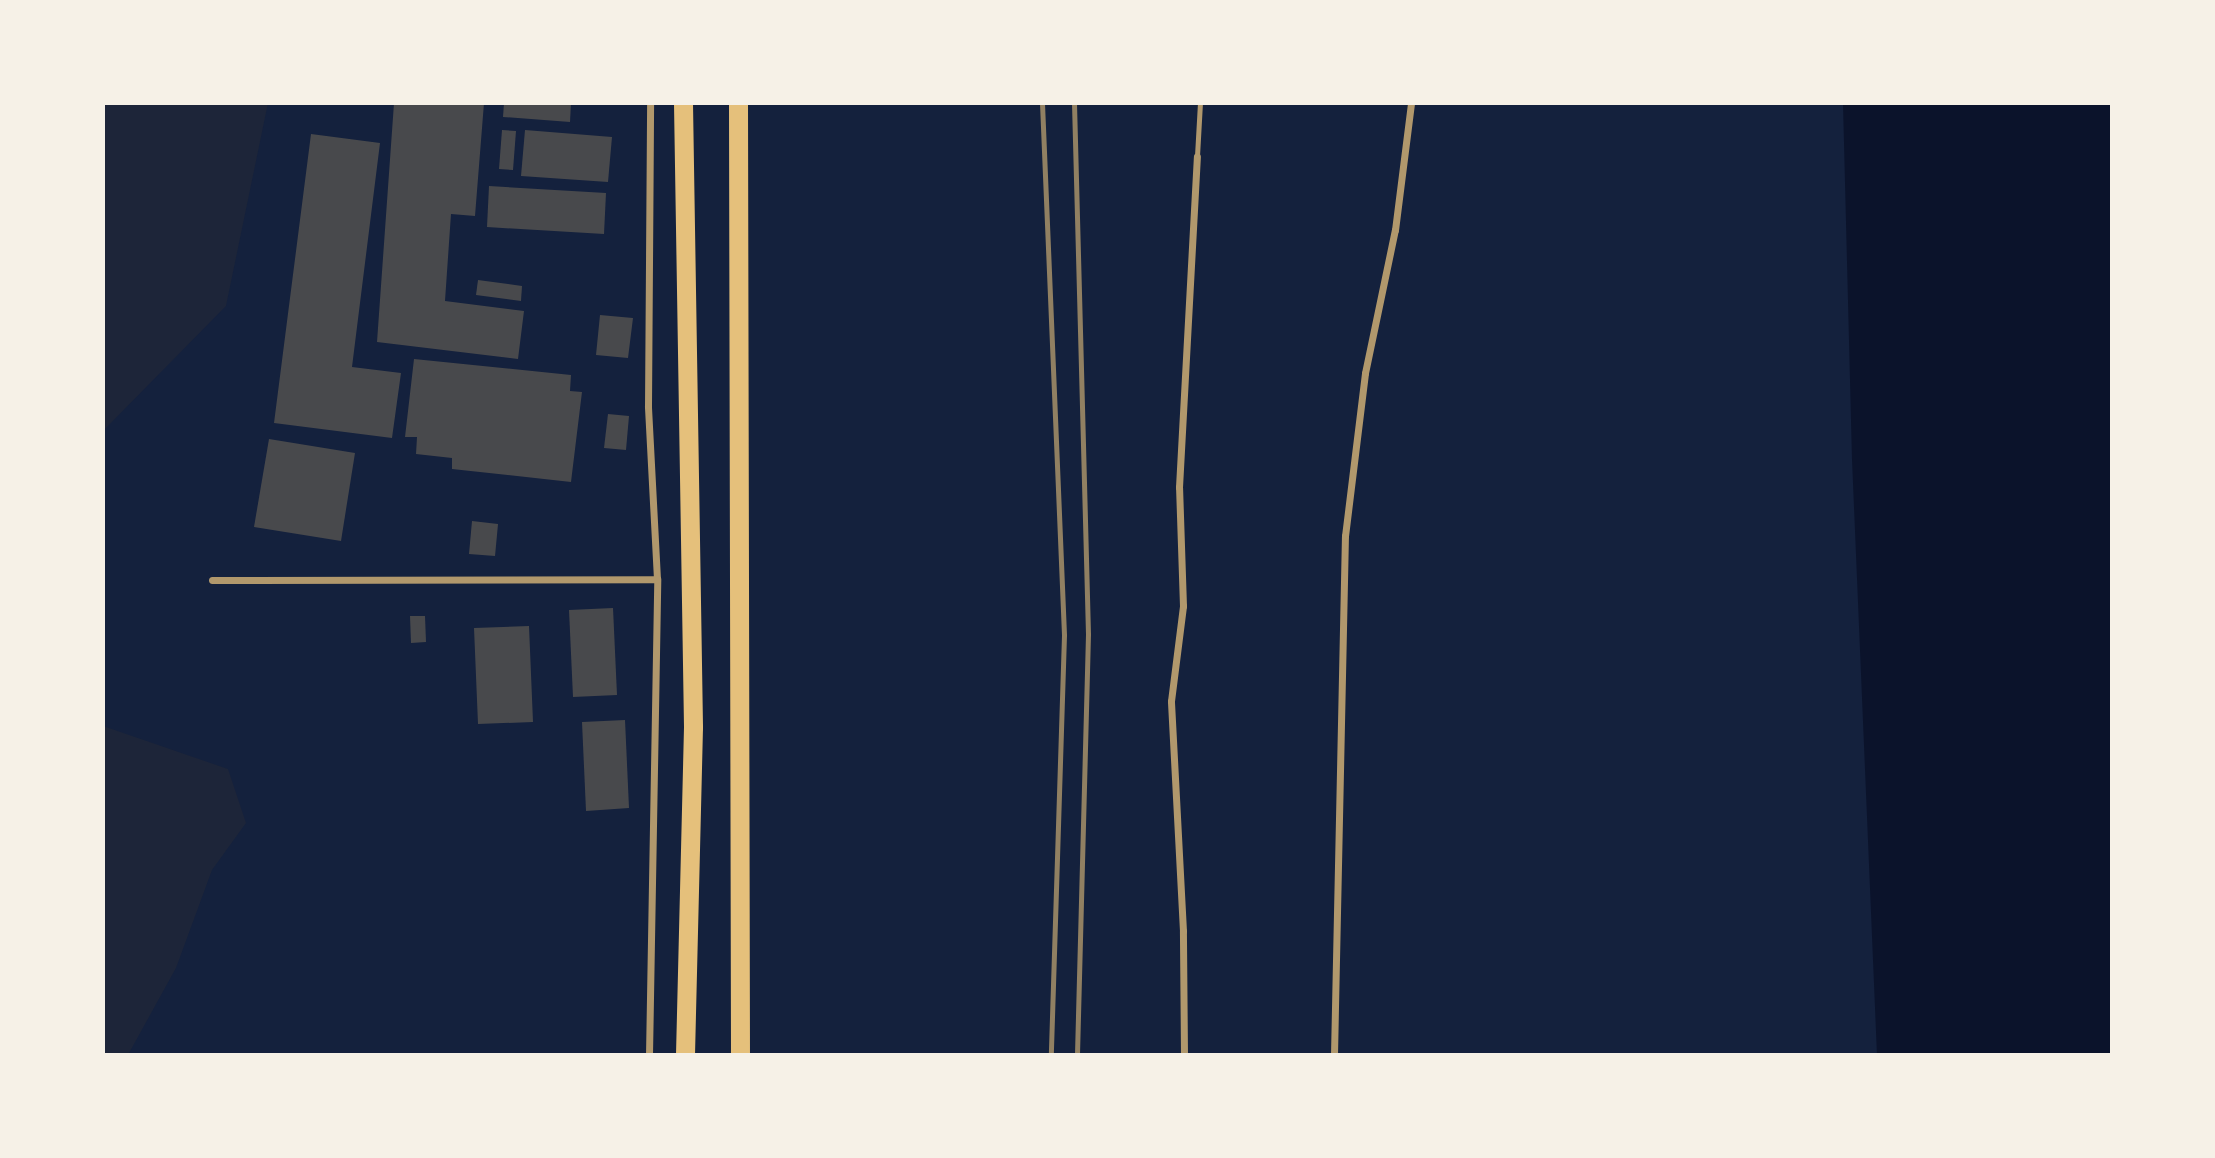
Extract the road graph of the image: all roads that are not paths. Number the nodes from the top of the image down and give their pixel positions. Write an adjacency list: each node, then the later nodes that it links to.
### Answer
1 (650, 103): 7 (street)
2 (683, 103): 10 (highway)
3 (738, 103): 11 (highway)
4 (1200, 103): 6 (lane)
5 (1411, 103): 13 (street)
6 (1197, 156): 12 (street)
7 (657, 579): 8 (street); 9 (street)
8 (212, 580)
9 (649, 1055)
10 (685, 1055)
11 (740, 1055)
12 (1184, 1055)
13 (1334, 1055)

